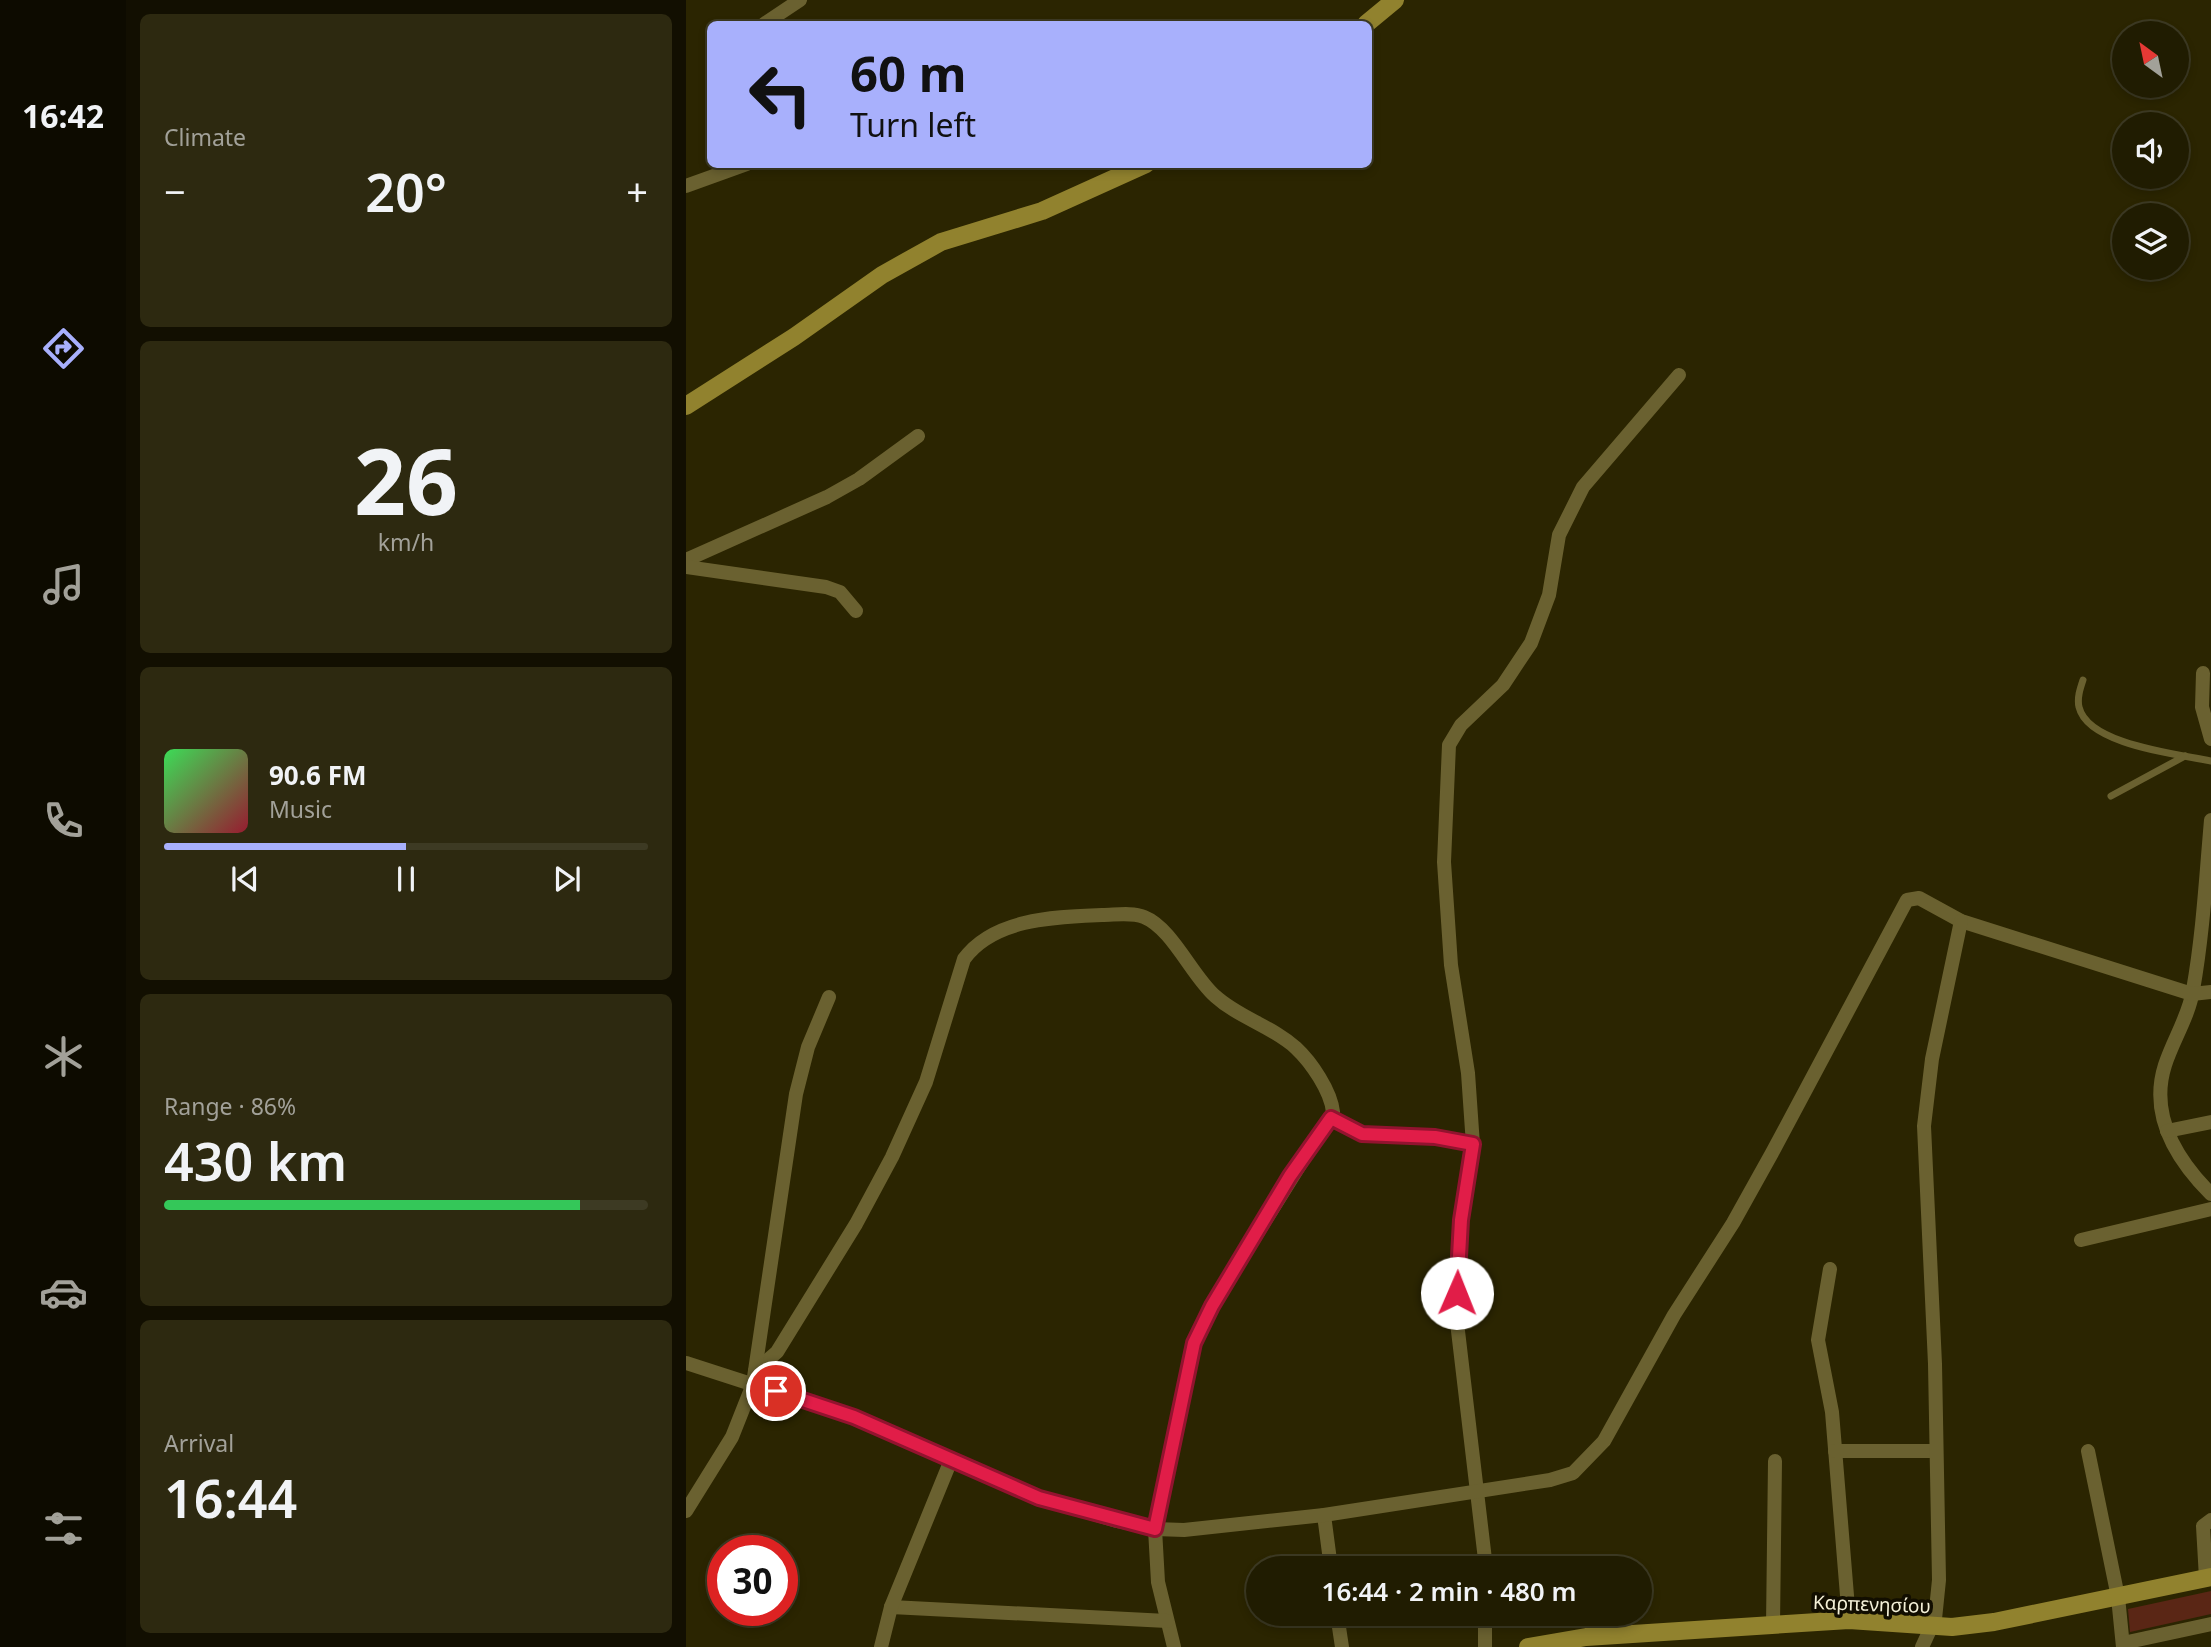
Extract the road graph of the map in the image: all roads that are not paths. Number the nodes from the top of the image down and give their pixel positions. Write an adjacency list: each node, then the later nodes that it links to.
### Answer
1 (800, 0): 3 (street)
2 (1395, 0): 4 (main road)
3 (768, 21)
4 (1370, 21)
5 (736, 168): 7 (street)
6 (1137, 168): 9 (main road)
7 (686, 186)
8 (1679, 375): 28 (street)
9 (686, 406)
10 (918, 436): 11 (street)
11 (686, 559)
12 (686, 567): 13 (street)
13 (856, 611)
14 (2203, 673): 16 (street)
15 (2082, 680): 17 (lane)
16 (2211, 739)
17 (2186, 755): 18 (lane); 19 (lane)
18 (2211, 761)
19 (2111, 796)
20 (2211, 820): 23 (street)
21 (1961, 921): 23 (street); 36 (street); 40 (street)
22 (2211, 992): 23 (street)
23 (2192, 994): 27 (street)
24 (828, 997): 34 (street)
25 (1331, 1118): 28 (street); 34 (street); 44 (street)
26 (2211, 1122): 27 (street)
27 (2168, 1131): 29 (street)
28 (1473, 1144): 40 (street)
29 (2211, 1194)
30 (2211, 1209): 31 (street)
31 (2081, 1240)
32 (1830, 1269): 35 (street)
33 (686, 1363): 34 (street)
34 (754, 1377): 38 (street); 41 (street)
35 (1835, 1451): 36 (street); 50 (street)
36 (1936, 1451): 56 (street)
37 (2088, 1451): 48 (street)
38 (951, 1460): 44 (street); 49 (street)
39 (1774, 1461): 53 (street)
40 (1477, 1490): 42 (street); 46 (street)
41 (686, 1511)
42 (1324, 1516): 44 (street); 45 (street)
43 (2211, 1520): 47 (street)
44 (1155, 1529): 51 (street)
45 (1329, 1556)
46 (1485, 1556)
47 (2208, 1578): 48 (main road, Καρπενησίου)
48 (2118, 1597): 56 (main road, Καρπενησίου); 57 (street)
49 (891, 1607): 51 (street); 58 (street)
50 (1849, 1620): 53 (main road, Καρπενησίου); 56 (main road, Καρπενησίου)
51 (1167, 1621): 59 (street)
52 (2211, 1623): 57 (street)
53 (1773, 1625): 62 (main road, Καρπενησίου)
54 (1339, 1626): 60 (street)
55 (1485, 1626): 61 (street)
56 (1932, 1627): 63 (street)
57 (2123, 1645)
58 (881, 1647)
59 (1174, 1647)
60 (1342, 1647)
61 (1485, 1647)
62 (1528, 1647)
63 (1922, 1647)

